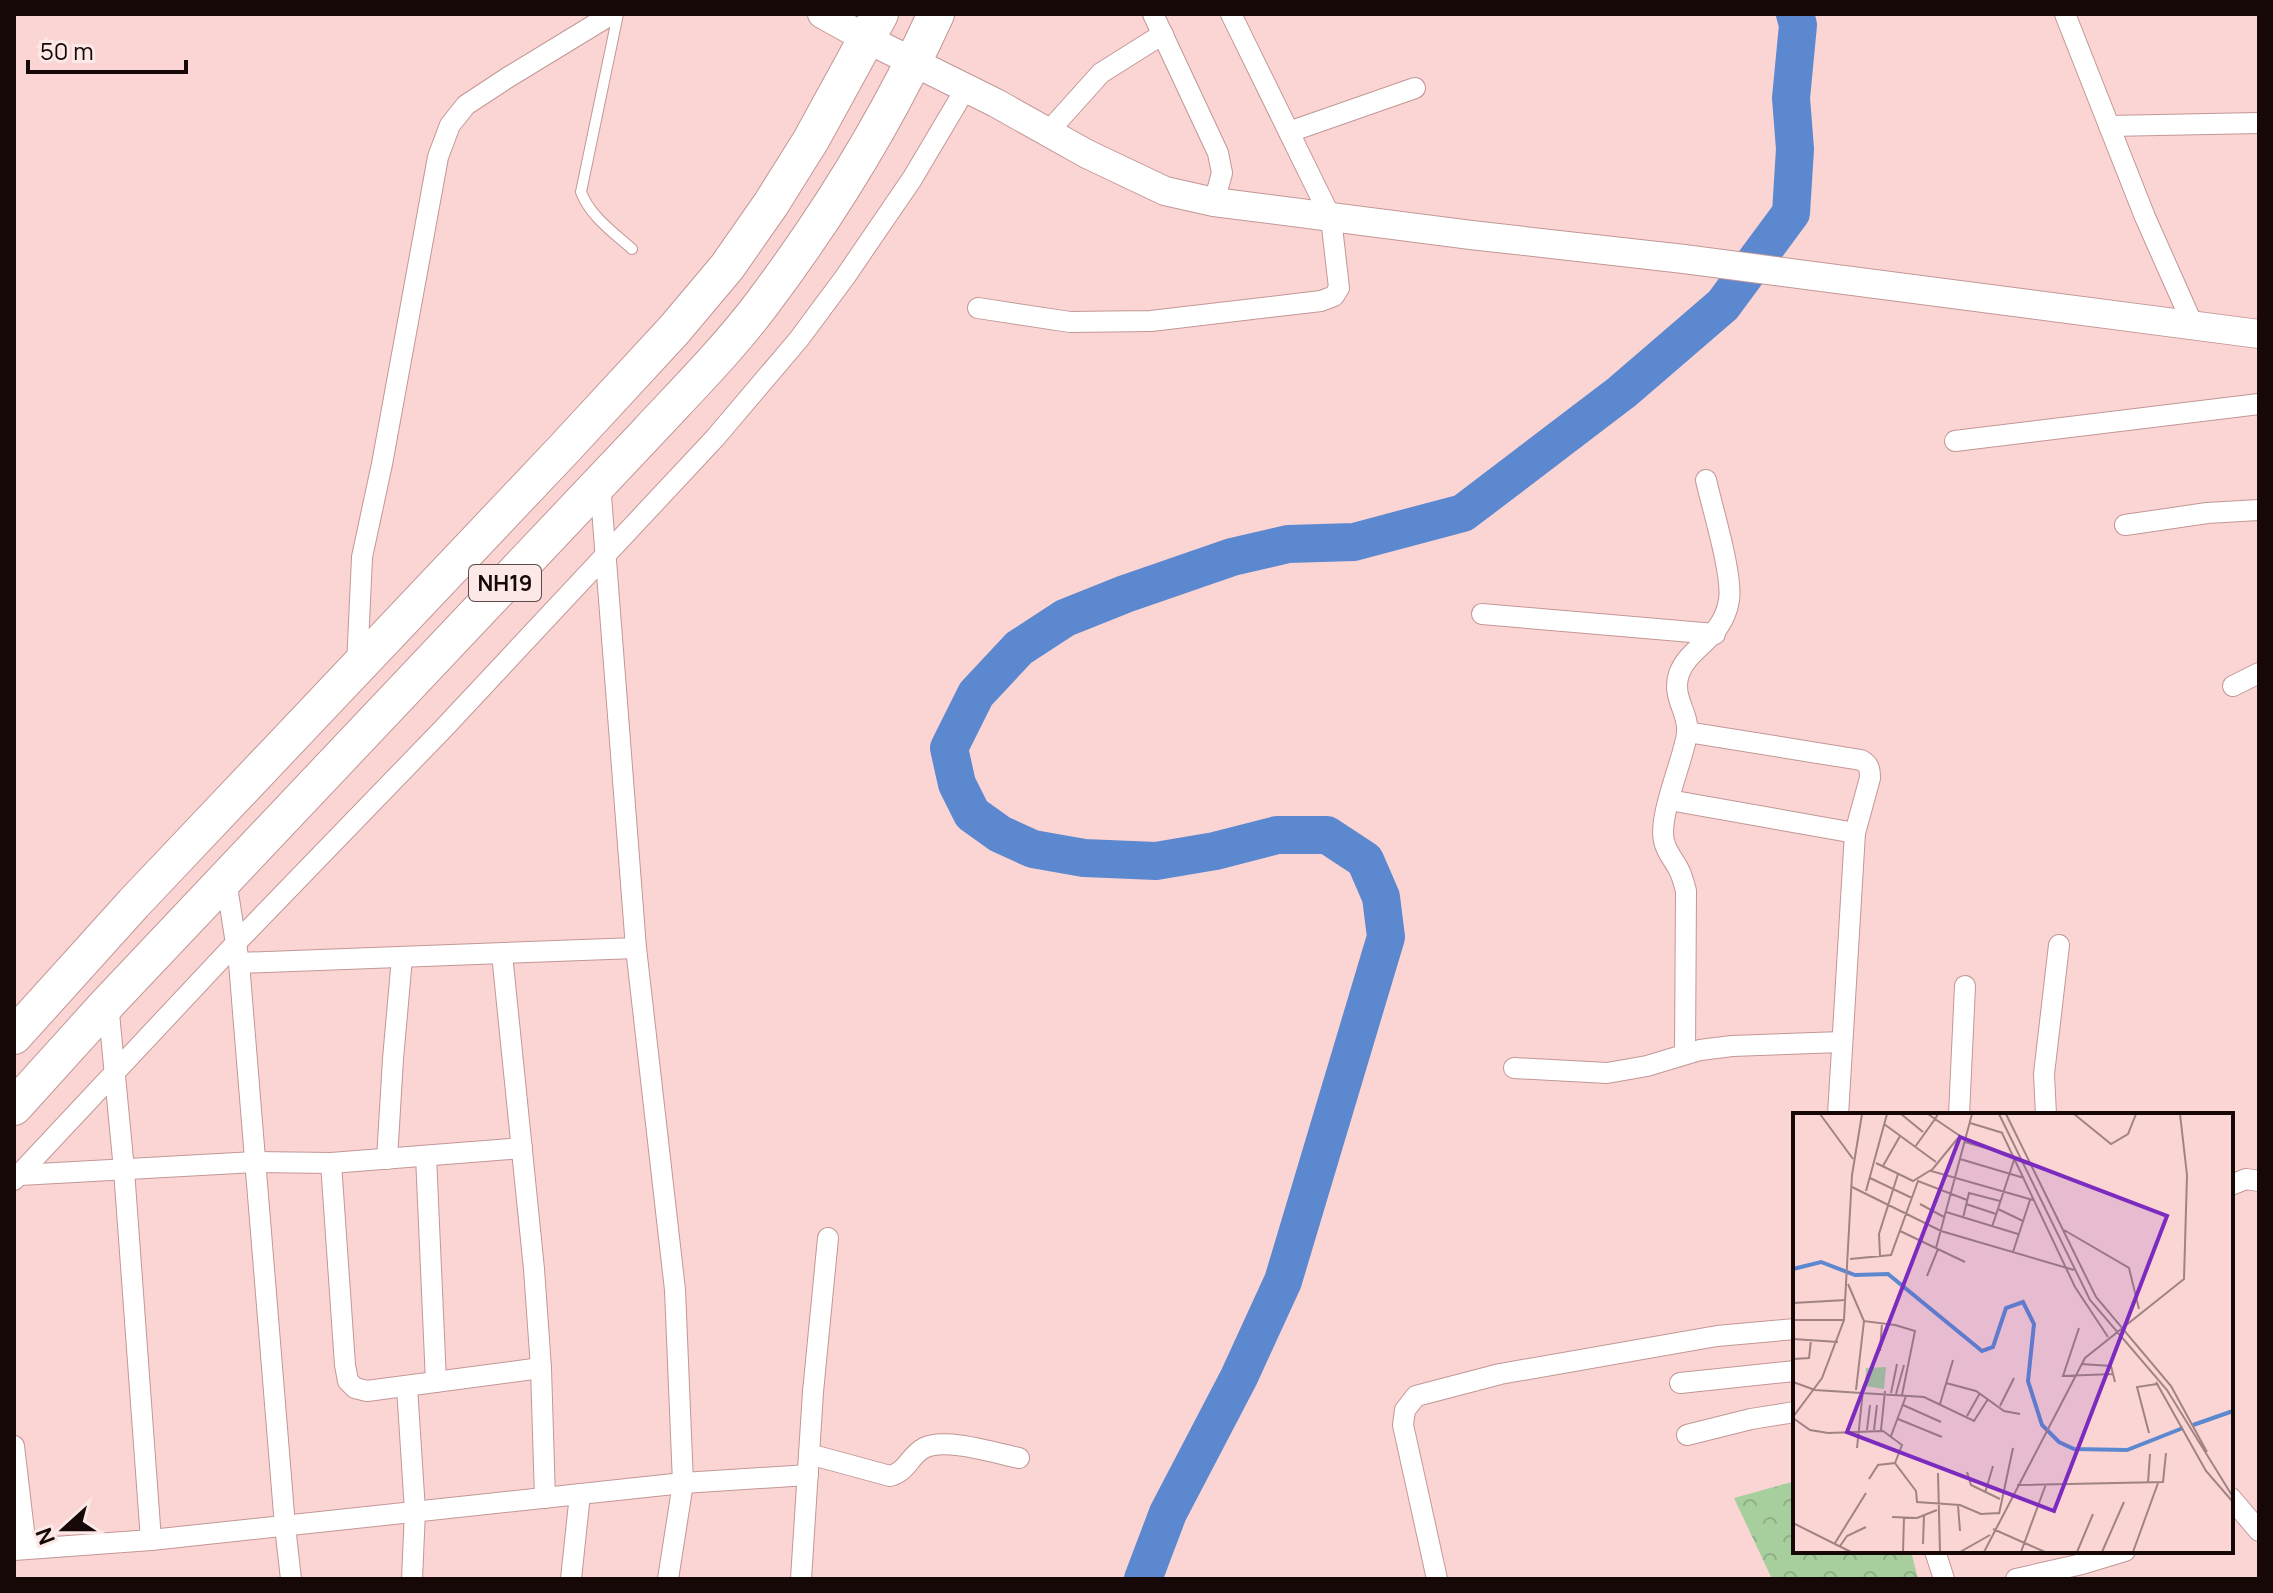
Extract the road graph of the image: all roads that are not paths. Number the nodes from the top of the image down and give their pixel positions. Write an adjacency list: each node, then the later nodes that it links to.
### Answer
1 (612, 14): 32 (street)
2 (618, 14): 19 (lane)
3 (822, 14): 8 (street)
4 (936, 14): 10 (highway, NH19)
5 (1153, 14): 9 (street)
6 (1231, 14): 16 (street)
7 (2065, 14): 14 (street)
8 (874, 26): 10 (street); 32 (highway, NH19)
9 (1163, 34): 15 (street); 17 (street)
10 (914, 61): 11 (street); 26 (highway, NH19)
11 (966, 88): 15 (street); 29 (street)
12 (1415, 88): 16 (street)
13 (2259, 123): 14 (street)
14 (2109, 126): 21 (street)
15 (1048, 132): 17 (street)
16 (1289, 132): 18 (street)
17 (1214, 202): 18 (street)
18 (1331, 218): 20 (street); 21 (street)
19 (632, 249)
20 (978, 308)
21 (2193, 325): 22 (street)
22 (2259, 334)
23 (2259, 404): 24 (street)
24 (1955, 441)
25 (1706, 480): 31 (street)
26 (600, 483): 29 (street); 38 (highway, NH19)
27 (2259, 510): 28 (street)
28 (2125, 525)
29 (605, 554): 40 (street); 41 (street)
30 (1482, 614): 31 (street)
31 (1715, 634): 35 (street)
32 (357, 666): 46 (highway, NH19)
33 (2259, 673): 34 (street)
34 (2233, 686)
35 (1687, 732): 36 (street); 37 (street)
36 (1669, 800): 37 (street); 48 (street)
37 (1855, 833): 47 (street)
38 (226, 880): 41 (street); 45 (highway, NH19)
39 (2059, 945): 54 (street)
40 (636, 948): 42 (street); 77 (street)
41 (237, 953): 43 (street); 50 (street); 58 (street)
42 (502, 954): 43 (street); 55 (street)
43 (402, 958): 57 (street)
44 (1965, 986): 53 (street)
45 (108, 1003): 50 (street); 51 (highway, NH19)
46 (14, 1036)
47 (1842, 1042): 48 (street); 52 (street)
48 (1685, 1054): 49 (street)
49 (1514, 1068)
50 (116, 1071): 60 (street); 61 (street)
51 (14, 1107)
52 (1838, 1113)
53 (1959, 1113)
54 (2046, 1113)
55 (522, 1148): 56 (street); 66 (street)
56 (426, 1156): 57 (street); 68 (street)
57 (387, 1159): 59 (street)
58 (255, 1162): 59 (street); 60 (street); 82 (street)
59 (331, 1163): 70 (street)
60 (124, 1170): 61 (street); 84 (street)
61 (17, 1178)
62 (2259, 1181): 63 (street)
63 (2233, 1184)
64 (828, 1238): 74 (street)
65 (1793, 1329): 93 (street)
66 (541, 1368): 68 (street); 79 (street)
67 (1793, 1371): 69 (street)
68 (436, 1382): 70 (street)
69 (1680, 1383)
70 (407, 1387): 81 (street)
71 (1793, 1412): 72 (street)
72 (1687, 1435)
73 (14, 1446): 85 (street)
74 (809, 1454): 75 (street); 76 (street)
75 (1019, 1458)
76 (808, 1475): 77 (street); 92 (street)
77 (683, 1483): 78 (street); 91 (street)
78 (580, 1494): 79 (street); 90 (street)
79 (545, 1498): 81 (street)
80 (2240, 1507): 83 (street)
81 (415, 1511): 82 (street); 89 (street)
82 (285, 1526): 84 (street); 88 (street)
83 (2259, 1531)
84 (151, 1540): 85 (street)
85 (20, 1549)
86 (1936, 1553): 94 (street)
87 (2118, 1553): 95 (street)
88 (291, 1579)
89 (412, 1579)
90 (571, 1579)
91 (668, 1579)
92 (801, 1579)
93 (1437, 1579)
94 (1944, 1579)
95 (2016, 1579)

